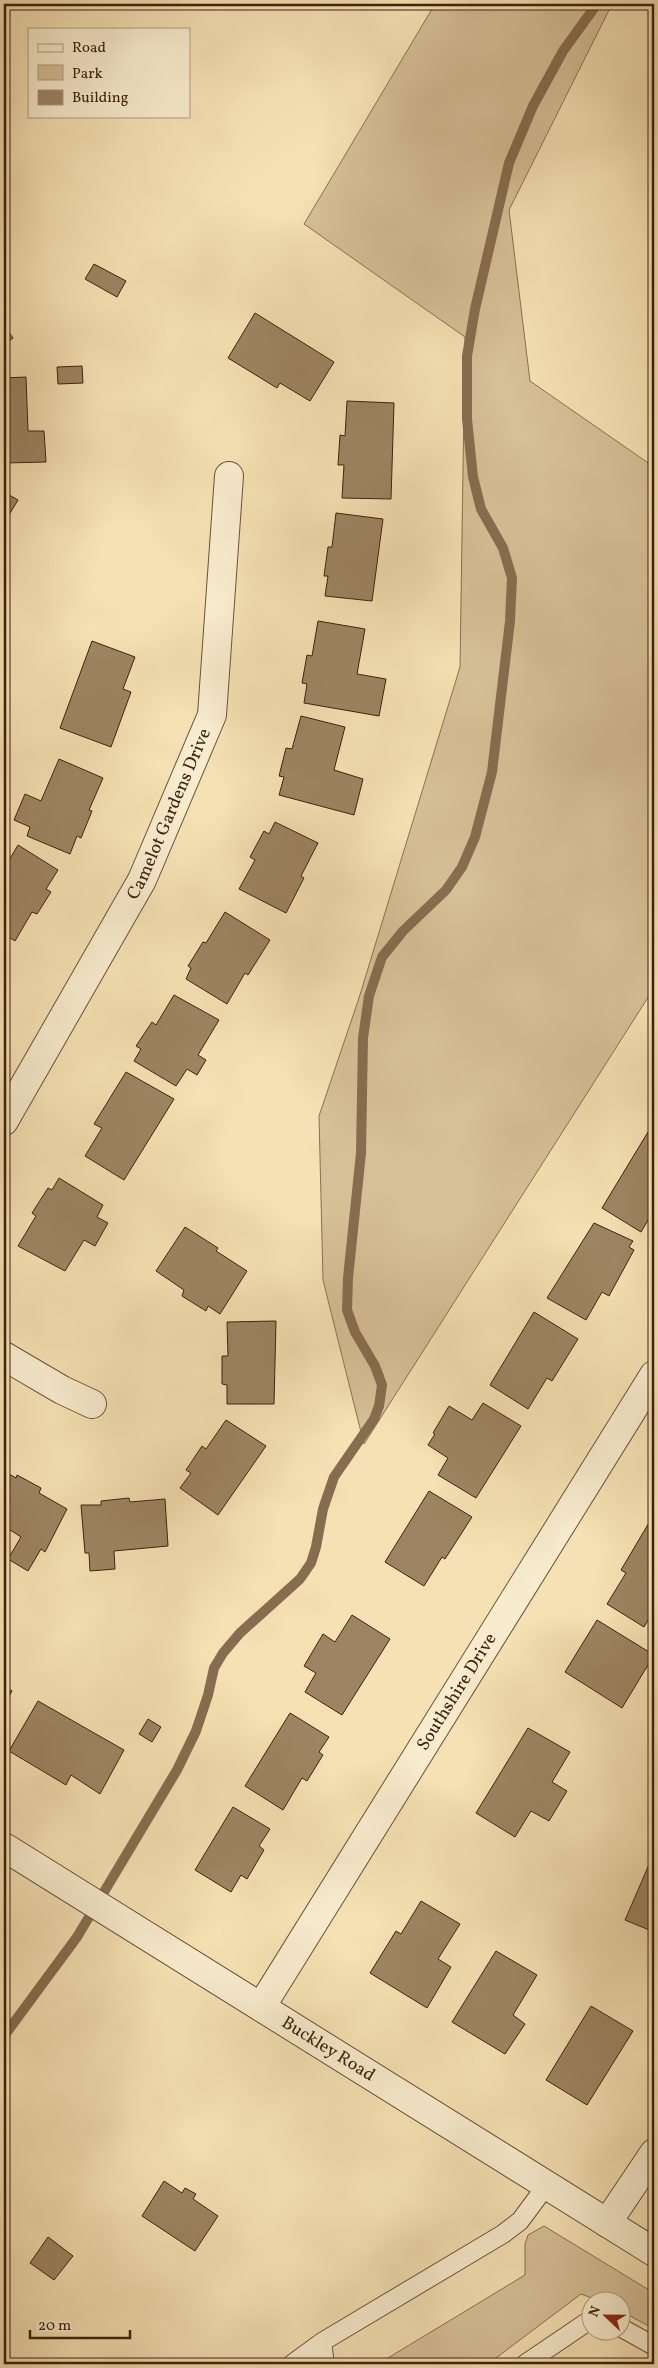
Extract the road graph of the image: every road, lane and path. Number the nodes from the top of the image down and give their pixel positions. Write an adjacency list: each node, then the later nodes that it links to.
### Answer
1 (229, 476): 2 (street, Camelot Gardens Drive)
2 (4, 1120)
3 (4, 1356): 5 (street)
4 (654, 1375): 7 (street, Southshire Drive)
5 (92, 1404)
6 (4, 1847): 7 (street, Buckley Road)
7 (260, 2007): 9 (street, Buckley Road)
8 (654, 2153): 10 (street)
9 (546, 2186): 10 (street, Buckley Road); 14 (lane)
10 (607, 2223): 11 (street, Buckley Road)
11 (654, 2252)
12 (580, 2327): 18 (lane)
13 (630, 2333): 15 (lane)
14 (322, 2342): 16 (lane); 17 (lane)
15 (654, 2346)
16 (292, 2364)
17 (325, 2364)
18 (525, 2364)

